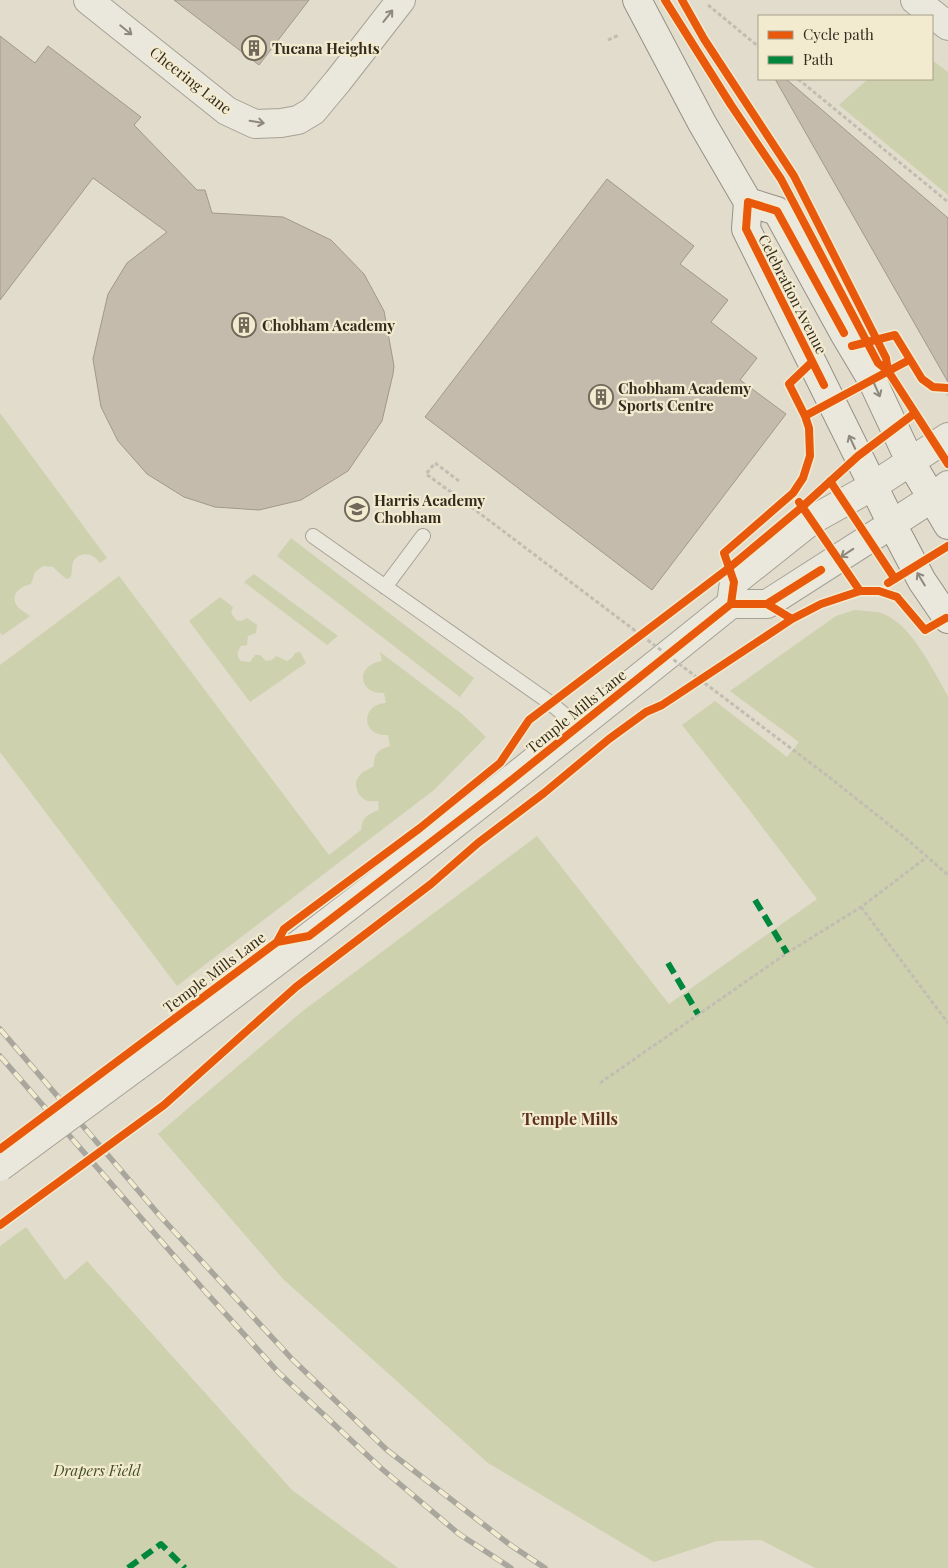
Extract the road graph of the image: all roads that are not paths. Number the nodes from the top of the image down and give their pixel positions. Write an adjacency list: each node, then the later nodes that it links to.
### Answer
1 (88, 0): 2 (street, Cheering Lane, one-way to 2)
2 (401, 0)
3 (637, 0): 6 (street)
4 (915, 0): 5 (street)
5 (948, 26)
6 (748, 202): 8 (street, Celebration Avenue, one-way to 8); 9 (street, Celebration Avenue, one-way to 6)
7 (948, 437): 8 (street)
8 (910, 462): 9 (street); 10 (street)
9 (872, 486): 11 (street); 16 (street)
10 (940, 492): 11 (street); 12 (street)
11 (892, 524): 16 (street, one-way to 16); 17 (street, one-way to 11)
12 (948, 525)
13 (313, 536): 15 (lane)
14 (424, 536): 15 (lane)
15 (385, 587): 18 (lane)
16 (731, 604): 18 (street, Temple Mills Lane)
17 (948, 620)
18 (578, 726): 19 (street, Temple Mills Lane, bridge)
19 (0, 1167)

